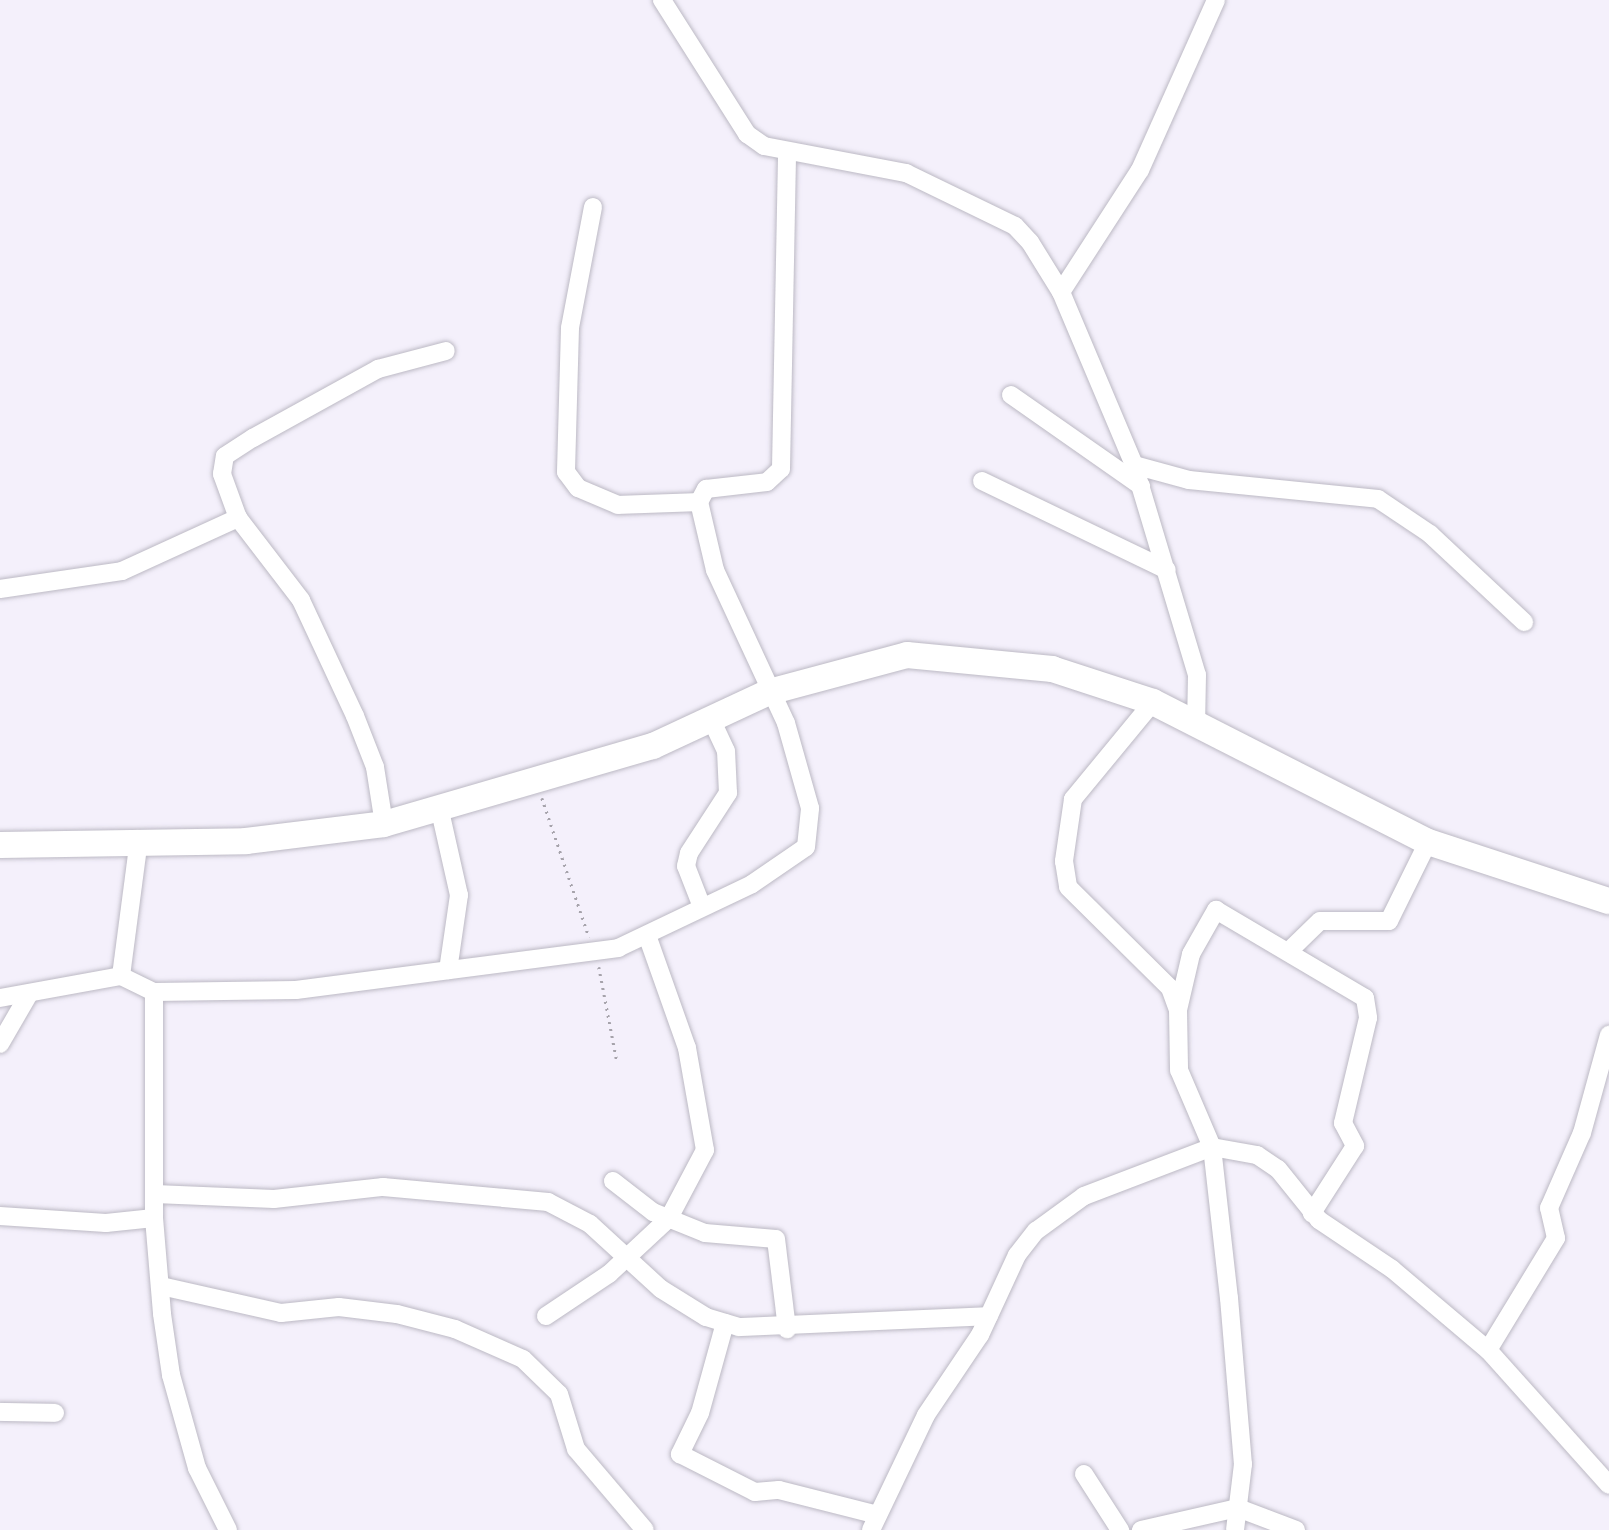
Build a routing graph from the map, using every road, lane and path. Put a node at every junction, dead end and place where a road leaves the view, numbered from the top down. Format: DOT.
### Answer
graph roads {
  1 [pos="662,0"];
  2 [pos="1216,0"];
  3 [pos="787,153"];
  4 [pos="593,207"];
  5 [pos="1061,292"];
  6 [pos="446,351"];
  7 [pos="1011,395"];
  8 [pos="1134,464"];
  9 [pos="982,481"];
  10 [pos="1141,486"];
  11 [pos="699,502"];
  12 [pos="238,518"];
  13 [pos="1167,570"];
  14 [pos="0,589"];
  15 [pos="1524,622"];
  16 [pos="769,692"];
  17 [pos="1153,702"];
  18 [pos="711,719"];
  19 [pos="1196,726"];
  20 [pos="536,782"];
  21 [pos="440,811"];
  22 [pos="384,824"];
  23 [pos="139,839"];
  24 [pos="1428,842"];
  25 [pos="0,845"];
  26 [pos="1609,901"];
  27 [pos="702,907"];
  28 [pos="647,936"];
  29 [pos="1289,951"];
  30 [pos="594,952"];
  31 [pos="448,970"];
  32 [pos="121,976"];
  33 [pos="154,992"];
  34 [pos="29,994"];
  35 [pos="0,998"];
  36 [pos="1178,1010"];
  37 [pos="1609,1035"];
  38 [pos="0,1044"];
  39 [pos="617,1061"];
  40 [pos="1602,1094"];
  41 [pos="1212,1147"];
  42 [pos="613,1181"];
  43 [pos="155,1194"];
  44 [pos="1312,1213"];
  45 [pos="0,1216"];
  46 [pos="155,1218"];
  47 [pos="669,1218"];
  48 [pos="626,1259"];
  49 [pos="161,1286"];
  50 [pos="546,1316"];
  51 [pos="989,1316"];
  52 [pos="725,1323"];
  53 [pos="787,1329"];
  54 [pos="1488,1350"];
  55 [pos="0,1412"];
  56 [pos="55,1413"];
  57 [pos="1084,1474"];
  58 [pos="1609,1485"];
  59 [pos="1238,1508"];
  60 [pos="874,1523"];
  61 [pos="228,1530"];
  62 [pos="645,1530"];
  63 [pos="1120,1530"];
  64 [pos="1142,1530"];
  65 [pos="1235,1530"];
  66 [pos="1296,1530"];
  1 -- 3 [label="street"];
  2 -- 5 [label="street"];
  3 -- 5 [label="street"];
  3 -- 11 [label="street"];
  4 -- 11 [label="street"];
  5 -- 8 [label="street"];
  6 -- 12 [label="street"];
  7 -- 10 [label="street"];
  8 -- 10 [label="street"];
  8 -- 15 [label="street"];
  9 -- 13 [label="street"];
  10 -- 13 [label="street"];
  11 -- 16 [label="street"];
  12 -- 14 [label="street"];
  12 -- 22 [label="street"];
  13 -- 19 [label="street"];
  16 -- 17 [label="main road"];
  16 -- 18 [label="main road"];
  16 -- 27 [label="street"];
  17 -- 19 [label="main road"];
  17 -- 36 [label="street"];
  18 -- 20 [label="main road"];
  18 -- 27 [label="street"];
  19 -- 24 [label="main road"];
  20 -- 21 [label="main road"];
  20 -- 30 [label="path"];
  21 -- 22 [label="main road"];
  21 -- 31 [label="street"];
  22 -- 23 [label="main road"];
  23 -- 25 [label="main road"];
  23 -- 32 [label="street"];
  24 -- 26 [label="main road"];
  24 -- 29 [label="street"];
  27 -- 28 [label="street"];
  28 -- 30 [label="street"];
  28 -- 47 [label="street"];
  29 -- 36 [label="street"];
  29 -- 44 [label="street"];
  30 -- 31 [label="street"];
  30 -- 39 [label="path"];
  31 -- 33 [label="street"];
  32 -- 33 [label="street"];
  32 -- 34 [label="street"];
  33 -- 43 [label="street"];
  34 -- 35 [label="street"];
  34 -- 38 [label="street"];
  36 -- 41 [label="street"];
  37 -- 40 [label="street"];
  40 -- 54 [label="street"];
  41 -- 44 [label="street"];
  41 -- 51 [label="street"];
  41 -- 59 [label="street"];
  42 -- 47 [label="street"];
  43 -- 46 [label="street"];
  43 -- 48 [label="street"];
  44 -- 54 [label="street"];
  45 -- 46 [label="street"];
  46 -- 49 [label="street"];
  47 -- 48 [label="street"];
  47 -- 53 [label="street"];
  48 -- 50 [label="street"];
  48 -- 52 [label="street"];
  49 -- 61 [label="street"];
  49 -- 62 [label="street"];
  51 -- 53 [label="street"];
  51 -- 60 [label="street"];
  52 -- 53 [label="street"];
  52 -- 60 [label="street"];
  54 -- 58 [label="street"];
  55 -- 56 [label="street"];
  57 -- 63 [label="street"];
  59 -- 64 [label="street"];
  59 -- 65 [label="street"];
  59 -- 66 [label="street"];
}
